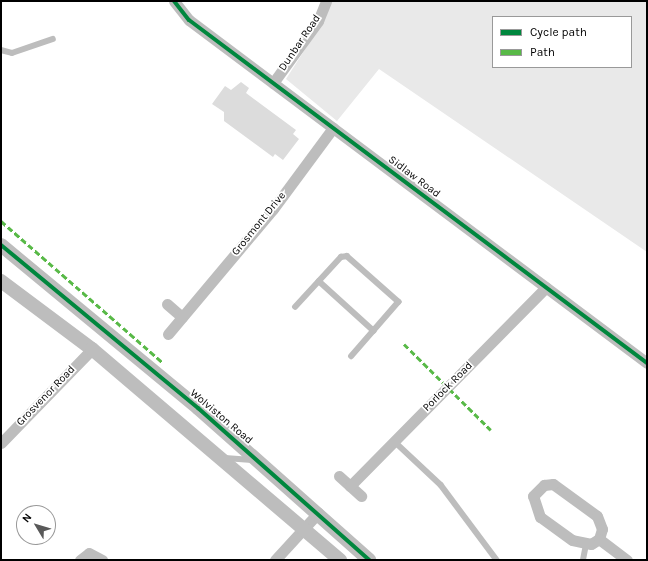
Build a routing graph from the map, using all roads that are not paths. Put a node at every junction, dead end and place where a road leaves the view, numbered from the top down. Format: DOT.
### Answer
graph roads {
  1 [pos="174,1"];
  2 [pos="326,1"];
  3 [pos="53,39"];
  4 [pos="1,50"];
  5 [pos="273,83"];
  6 [pos="333,128"];
  7 [pos="1,245"];
  8 [pos="1,281"];
  9 [pos="319,281"];
  10 [pos="546,287"];
  11 [pos="167,304"];
  12 [pos="295,307"];
  13 [pos="182,318"];
  14 [pos="374,331"];
  15 [pos="106,333"];
  16 [pos="168,334"];
  17 [pos="92,349"];
  18 [pos="352,356"];
  19 [pos="647,363"];
  20 [pos="394,441"];
  21 [pos="1,443"];
  22 [pos="221,458"];
  23 [pos="258,460"];
  24 [pos="339,476"];
  25 [pos="350,486"];
  26 [pos="361,496"];
  27 [pos="318,513"];
  28 [pos="304,529"];
  29 [pos="599,539"];
  30 [pos="586,544"];
  31 [pos="80,560"];
  32 [pos="102,560"];
  33 [pos="275,560"];
  34 [pos="340,560"];
  35 [pos="369,560"];
  36 [pos="497,560"];
  37 [pos="582,560"];
  38 [pos="627,560"];
  1 -- 5 [label="street, Sidlaw Road"];
  2 -- 5 [label="street, Dunbar Road"];
  3 -- 4 [label="lane"];
  5 -- 6 [label="street, Sidlaw Road"];
  6 -- 10 [label="street, Sidlaw Road"];
  6 -- 13 [label="street, Grosmont Drive"];
  7 -- 15 [label="street, Wolviston Road"];
  8 -- 17 [label="street"];
  9 -- 12 [label="lane"];
  9 -- 14 [label="lane"];
  9 -- 14 [label="lane"];
  10 -- 19 [label="street, Sidlaw Road"];
  10 -- 20 [label="street, Porlock Road"];
  11 -- 13 [label="street"];
  13 -- 16 [label="street, Grosmont Drive"];
  14 -- 18 [label="lane"];
  15 -- 17 [label="street"];
  15 -- 23 [label="street, Wolviston Road"];
  17 -- 21 [label="street, Grosvenor Road"];
  17 -- 22 [label="street"];
  20 -- 25 [label="street, Porlock Road"];
  20 -- 36 [label="lane"];
  22 -- 23 [label="lane"];
  22 -- 28 [label="street"];
  23 -- 27 [label="street, Wolviston Road"];
  24 -- 25 [label="street"];
  25 -- 26 [label="street"];
  27 -- 28 [label="street"];
  27 -- 35 [label="street, Wolviston Road"];
  28 -- 33 [label="street"];
  28 -- 34 [label="street"];
  29 -- 30 [label="street"];
  29 -- 30 [label="street"];
  29 -- 38 [label="street"];
  30 -- 37 [label="lane"];
  31 -- 32 [label="street"];
}
